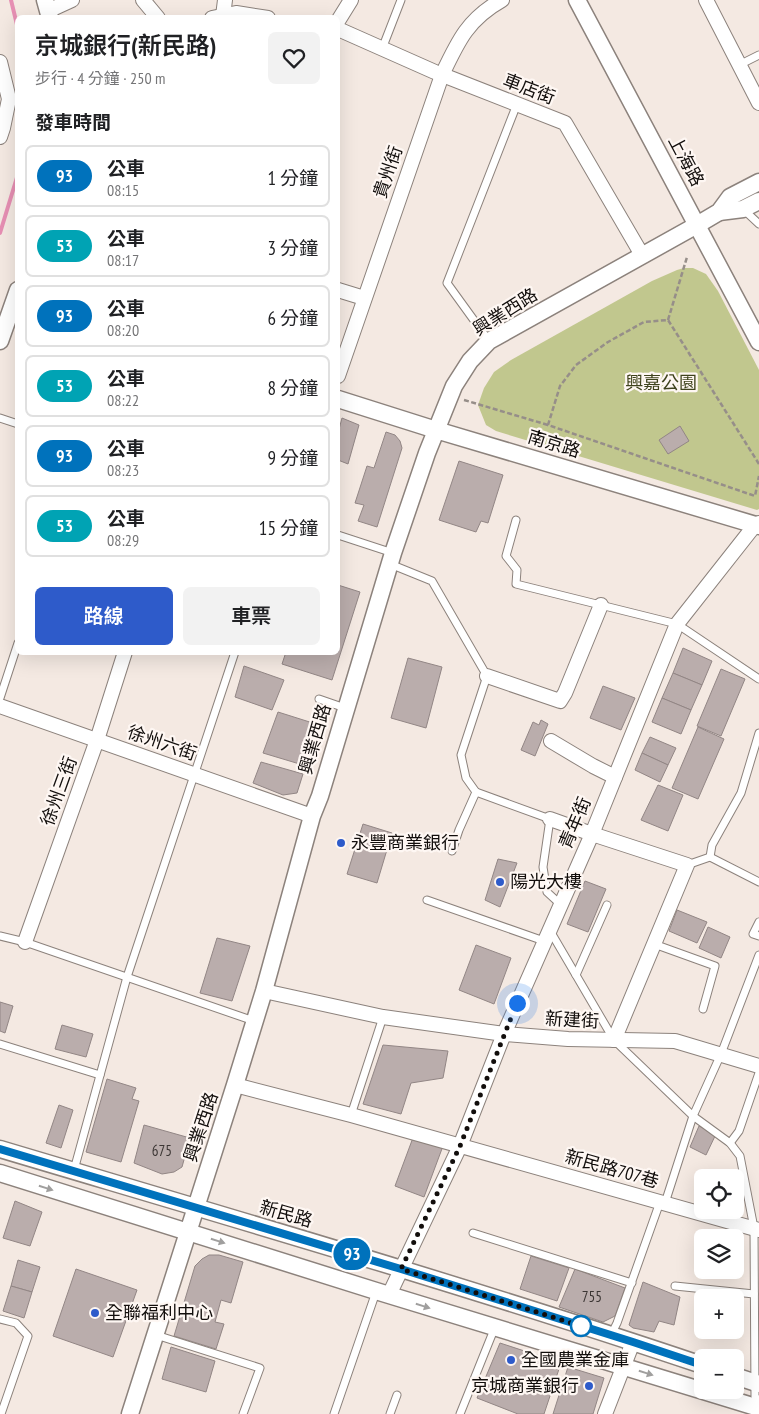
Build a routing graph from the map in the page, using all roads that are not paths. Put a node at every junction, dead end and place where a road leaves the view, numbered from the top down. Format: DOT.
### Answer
graph roads {
  1 [pos="72,0"];
  2 [pos="143,0"];
  3 [pos="225,0"];
  4 [pos="351,0"];
  5 [pos="401,0"];
  6 [pos="502,0"];
  7 [pos="577,0"];
  8 [pos="706,0"];
  9 [pos="48,10"];
  10 [pos="156,15"];
  11 [pos="218,15"];
  12 [pos="226,15"];
  13 [pos="249,15"];
  14 [pos="340,18"];
  15 [pos="340,30"];
  16 [pos="382,49"];
  17 [pos="759,54"];
  18 [pos="0,62"];
  19 [pos="739,65"];
  20 [pos="442,75"];
  21 [pos="9,100"];
  22 [pos="518,104"];
  23 [pos="759,104"];
  24 [pos="0,137"];
  25 [pos="759,182"];
  26 [pos="759,200"];
  27 [pos="743,210"];
  28 [pos="719,212"];
  29 [pos="759,224"];
  30 [pos="697,225"];
  31 [pos="642,256"];
  32 [pos="340,291"];
  33 [pos="13,294"];
  34 [pos="364,298"];
  35 [pos="0,341"];
  36 [pos="489,341"];
  37 [pos="759,342"];
  38 [pos="340,370"];
  39 [pos="340,399"];
  40 [pos="0,418"];
  41 [pos="15,423"];
  42 [pos="436,430"];
  43 [pos="516,520"];
  44 [pos="758,525"];
  45 [pos="340,536"];
  46 [pos="391,558"];
  47 [pos="601,605"];
  48 [pos="677,624"];
  49 [pos="15,652"];
  50 [pos="124,655"];
  51 [pos="234,655"];
  52 [pos="487,676"];
  53 [pos="759,679"];
  54 [pos="0,698"];
  55 [pos="319,699"];
  56 [pos="0,706"];
  57 [pos="345,708"];
  58 [pos="759,733"];
  59 [pos="97,740"];
  60 [pos="551,741"];
  61 [pos="195,774"];
  62 [pos="615,777"];
  63 [pos="476,792"];
  64 [pos="312,816"];
  65 [pos="550,819"];
  66 [pos="592,834"];
  67 [pos="452,851"];
  68 [pos="710,857"];
  69 [pos="687,865"];
  70 [pos="759,882"];
  71 [pos="427,900"];
  72 [pos="560,904"];
  73 [pos="608,905"];
  74 [pos="759,922"];
  75 [pos="546,935"];
  76 [pos="756,935"];
  77 [pos="0,936"];
  78 [pos="25,942"];
  79 [pos="654,944"];
  80 [pos="759,955"];
  81 [pos="576,975"];
  82 [pos="128,977"];
  83 [pos="264,991"];
  84 [pos="703,1009"];
  85 [pos="383,1017"];
  86 [pos="254,1021"];
  87 [pos="504,1034"];
  88 [pos="614,1040"];
  89 [pos="0,1044"];
  90 [pos="721,1054"];
  91 [pos="759,1066"];
  92 [pos="759,1074"];
  93 [pos="100,1076"];
  94 [pos="235,1085"];
  95 [pos="351,1116"];
  96 [pos="693,1116"];
  97 [pos="730,1143"];
  98 [pos="460,1146"];
  99 [pos="0,1149"];
  100 [pos="74,1171"];
  101 [pos="0,1173"];
  102 [pos="663,1203"];
  103 [pos="196,1208"];
  104 [pos="756,1229"];
  105 [pos="189,1231"];
  106 [pos="473,1232"];
  107 [pos="401,1269"];
  108 [pos="632,1283"];
  109 [pos="675,1286"];
  110 [pos="383,1293"];
  111 [pos="754,1294"];
  112 [pos="0,1319"];
  113 [pos="495,1327"];
  114 [pos="155,1335"];
  115 [pos="611,1336"];
  116 [pos="633,1342"];
  117 [pos="694,1362"];
  118 [pos="624,1366"];
  119 [pos="744,1379"];
  120 [pos="757,1384"];
  121 [pos="397,1395"];
  122 [pos="759,1400"];
  123 [pos="759,1408"];
  124 [pos="1,1414"];
  125 [pos="130,1414"];
  126 [pos="243,1414"];
  127 [pos="334,1414"];
  128 [pos="390,1414"];
  129 [pos="460,1414"];
  130 [pos="605,1414"];
  1 -- 9 [label="street"];
  2 -- 10 [label="street"];
  3 -- 11 [label="street"];
  4 -- 14 [label="street"];
  5 -- 16 [label="lane"];
  6 -- 20 [label="street, 貴州街"];
  7 -- 30 [label="street, 上海路"];
  8 -- 19 [label="street"];
  12 -- 13 [label="street"];
  15 -- 16 [label="street, 車店街"];
  16 -- 20 [label="street, 車店街"];
  17 -- 19 [label="lane"];
  18 -- 21 [label="street"];
  19 -- 23 [label="street"];
  20 -- 22 [label="street, 車店街"];
  20 -- 34 [label="street, 貴州街"];
  21 -- 24 [label="street"];
  22 -- 31 [label="street, 車店街"];
  22 -- 36 [label="lane"];
  25 -- 28 [label="street, 興業西路"];
  26 -- 27 [label="street, 興業西路"];
  27 -- 28 [label="street, 興業西路"];
  27 -- 29 [label="lane"];
  28 -- 30 [label="street, 興業西路"];
  30 -- 31 [label="street, 興業西路"];
  30 -- 37 [label="street, 上海路"];
  31 -- 36 [label="street, 興業西路"];
  32 -- 34 [label="street"];
  33 -- 35 [label="street"];
  34 -- 38 [label="street, 貴州街"];
  36 -- 42 [label="street, 興業西路"];
  39 -- 42 [label="street, 南京路"];
  40 -- 41 [label="lane"];
  42 -- 44 [label="street, 南京路"];
  42 -- 46 [label="street, 興業西路"];
  43 -- 47 [label="lane"];
  44 -- 48 [label="street, 青年街"];
  45 -- 46 [label="lane"];
  46 -- 52 [label="lane"];
  46 -- 57 [label="street, 興業西路"];
  47 -- 48 [label="lane"];
  47 -- 52 [label="street"];
  48 -- 53 [label="lane"];
  48 -- 62 [label="street, 青年街"];
  49 -- 54 [label="lane"];
  50 -- 59 [label="street, 徐州三街"];
  51 -- 61 [label="lane"];
  52 -- 63 [label="lane"];
  55 -- 57 [label="lane"];
  56 -- 59 [label="street, 徐州六街"];
  57 -- 64 [label="street, 興業西路"];
  58 -- 68 [label="lane"];
  59 -- 61 [label="street, 徐州六街"];
  59 -- 78 [label="street, 徐州三街"];
  60 -- 62 [label="street"];
  61 -- 64 [label="street, 徐州六街"];
  61 -- 82 [label="lane"];
  62 -- 66 [label="street, 青年街"];
  63 -- 65 [label="lane"];
  63 -- 67 [label="lane"];
  64 -- 83 [label="street, 興業西路"];
  65 -- 66 [label="street"];
  65 -- 72 [label="lane"];
  66 -- 69 [label="street"];
  66 -- 72 [label="street, 青年街"];
  68 -- 69 [label="lane"];
  68 -- 70 [label="lane"];
  69 -- 79 [label="street"];
  71 -- 75 [label="lane"];
  72 -- 75 [label="street, 青年街"];
  73 -- 81 [label="lane"];
  74 -- 76 [label="lane"];
  75 -- 81 [label="lane"];
  75 -- 87 [label="street, 青年街"];
  77 -- 78 [label="lane"];
  78 -- 82 [label="lane"];
  79 -- 84 [label="lane"];
  79 -- 88 [label="street"];
  80 -- 90 [label="lane"];
  81 -- 88 [label="lane"];
  82 -- 86 [label="lane"];
  82 -- 93 [label="lane"];
  83 -- 85 [label="street, 新建街"];
  83 -- 86 [label="street, 興業西路"];
  85 -- 87 [label="street, 新建街"];
  85 -- 95 [label="lane"];
  86 -- 94 [label="street, 興業西路"];
  87 -- 88 [label="street, 新建街"];
  87 -- 98 [label="street"];
  88 -- 90 [label="street, 新建街"];
  88 -- 96 [label="lane"];
  89 -- 93 [label="lane"];
  90 -- 91 [label="street, 新建街"];
  90 -- 96 [label="lane"];
  92 -- 97 [label="lane"];
  93 -- 100 [label="lane"];
  94 -- 95 [label="street, 新民路707巷"];
  94 -- 103 [label="street, 興業西路"];
  95 -- 98 [label="street, 新民路707巷"];
  96 -- 97 [label="lane"];
  96 -- 102 [label="lane"];
  97 -- 104 [label="lane"];
  98 -- 102 [label="street, 新民路707巷"];
  98 -- 107 [label="street"];
  99 -- 100 [label="street, 新民路"];
  100 -- 103 [label="street, 新民路"];
  101 -- 105 [label="street, one-way"];
  102 -- 104 [label="street, 新民路707巷"];
  102 -- 108 [label="lane"];
  103 -- 105 [label="street, 興業西路"];
  103 -- 107 [label="street, 新民路"];
  104 -- 111 [label="lane"];
  105 -- 110 [label="street, one-way"];
  105 -- 114 [label="street, 興業西路"];
  106 -- 108 [label="lane"];
  107 -- 110 [label="street"];
  107 -- 115 [label="street, 新民路"];
  108 -- 115 [label="lane"];
  109 -- 111 [label="lane"];
  110 -- 113 [label="street, one-way"];
  110 -- 127 [label="lane"];
  111 -- 120 [label="lane"];
  112 -- 124 [label="lane"];
  113 -- 118 [label="street"];
  113 -- 129 [label="lane"];
  114 -- 125 [label="street, 興業西路"];
  114 -- 126 [label="lane"];
  115 -- 116 [label="street, 新民路"];
  116 -- 117 [label="street, 新民路"];
  116 -- 118 [label="street"];
  118 -- 123 [label="street, one-way"];
  118 -- 130 [label="street"];
  119 -- 120 [label="street"];
  120 -- 122 [label="lane"];
  121 -- 128 [label="lane"];
}
